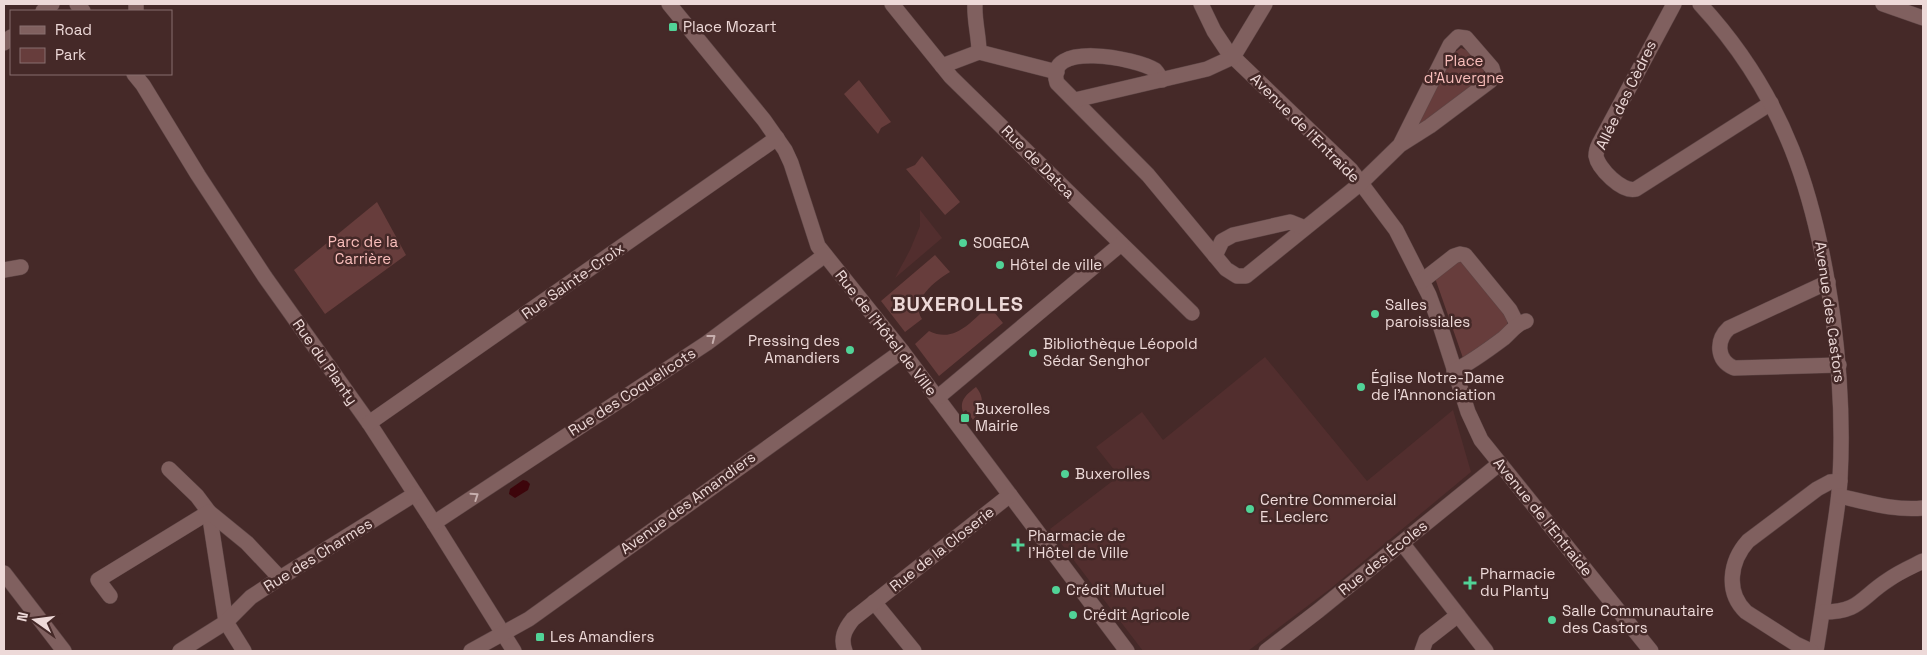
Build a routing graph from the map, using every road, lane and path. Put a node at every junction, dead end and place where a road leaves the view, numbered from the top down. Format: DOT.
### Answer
graph roads {
  1 [pos="668,4"];
  2 [pos="892,4"];
  3 [pos="975,4"];
  4 [pos="1201,4"];
  5 [pos="1265,4"];
  6 [pos="1674,4"];
  7 [pos="1700,4"];
  8 [pos="1883,4"];
  9 [pos="1901,7"];
  10 [pos="1923,18"];
  11 [pos="979,52"];
  12 [pos="1233,57"];
  13 [pos="942,66"];
  14 [pos="1056,72"];
  15 [pos="135,75"];
  16 [pos="1162,80"];
  17 [pos="1075,100"];
  18 [pos="1770,103"];
  19 [pos="777,138"];
  20 [pos="1400,145"];
  21 [pos="1361,183"];
  22 [pos="1305,228"];
  23 [pos="1121,244"];
  24 [pos="825,256"];
  25 [pos="1215,256"];
  26 [pos="21,267"];
  27 [pos="4,270"];
  28 [pos="1422,281"];
  29 [pos="1828,282"];
  30 [pos="1192,312"];
  31 [pos="902,351"];
  32 [pos="1839,365"];
  33 [pos="1454,371"];
  34 [pos="937,398"];
  35 [pos="369,423"];
  36 [pos="1499,464"];
  37 [pos="169,469"];
  38 [pos="1840,481"];
  39 [pos="415,494"];
  40 [pos="1010,495"];
  41 [pos="1839,496"];
  42 [pos="1923,508"];
  43 [pos="209,512"];
  44 [pos="434,523"];
  45 [pos="1402,543"];
  46 [pos="1923,561"];
  47 [pos="4,573"];
  48 [pos="280,578"];
  49 [pos="110,596"];
  50 [pos="874,602"];
  51 [pos="1823,612"];
  52 [pos="1458,614"];
  53 [pos="226,622"];
  54 [pos="504,633"];
  55 [pos="64,651"];
  56 [pos="180,651"];
  57 [pos="244,651"];
  58 [pos="471,651"];
  59 [pos="514,651"];
  60 [pos="845,651"];
  61 [pos="914,651"];
  62 [pos="1128,651"];
  63 [pos="1266,651"];
  64 [pos="1422,651"];
  65 [pos="1486,651"];
  66 [pos="1651,651"];
  67 [pos="1811,651"];
  68 [pos="1816,651"];
  1 -- 19 [label="street, Rue de l'Hôtel de Ville"];
  2 -- 13 [label="street, Rue de Datca"];
  3 -- 11 [label="street"];
  4 -- 12 [label="street, Avenue de l'Entraide"];
  5 -- 12 [label="street"];
  6 -- 18 [label="street, Allée des Cèdres"];
  7 -- 18 [label="street, Avenue des Castors"];
  8 -- 9 [label="street"];
  9 -- 10 [label="street"];
  11 -- 13 [label="street"];
  11 -- 14 [label="street"];
  12 -- 16 [label="street"];
  12 -- 21 [label="street, Avenue de l'Entraide"];
  13 -- 23 [label="street, Rue de Datca"];
  14 -- 16 [label="street"];
  14 -- 17 [label="street"];
  15 -- 35 [label="street, Rue du Planty"];
  16 -- 17 [label="street"];
  17 -- 25 [label="street"];
  18 -- 29 [label="street, Avenue des Castors"];
  19 -- 24 [label="street, Rue de l'Hôtel de Ville"];
  19 -- 35 [label="street, Rue Sainte-Croix"];
  20 -- 20 [label="street"];
  20 -- 21 [label="street"];
  21 -- 22 [label="street"];
  21 -- 28 [label="street, Avenue de l'Entraide"];
  22 -- 25 [label="street"];
  22 -- 25 [label="street"];
  23 -- 30 [label="street, Rue de Datca"];
  23 -- 34 [label="street"];
  24 -- 31 [label="street, Rue de l'Hôtel de Ville"];
  44 -- 24 [label="street, Rue des Coquelicots, one-way"];
  26 -- 27 [label="street"];
  28 -- 33 [label="street, Avenue de l'Entraide"];
  28 -- 33 [label="street"];
  29 -- 32 [label="street, Avenue des Castors"];
  29 -- 32 [label="street"];
  31 -- 34 [label="street, Rue de l'Hôtel de Ville"];
  31 -- 54 [label="street, Avenue des Amandiers"];
  32 -- 38 [label="street, Avenue des Castors"];
  33 -- 36 [label="street, Avenue de l'Entraide"];
  34 -- 40 [label="street, Rue de l'Hôtel de Ville"];
  35 -- 39 [label="street, Rue du Planty"];
  36 -- 45 [label="street, Rue des Écoles"];
  36 -- 66 [label="street, Avenue de l'Entraide"];
  37 -- 43 [label="street"];
  38 -- 41 [label="street, Avenue des Castors"];
  38 -- 67 [label="street"];
  39 -- 44 [label="street, Rue du Planty"];
  39 -- 48 [label="street, Rue des Charmes"];
  40 -- 50 [label="street, Rue de la Closerie"];
  40 -- 62 [label="street, Rue de l'Hôtel de Ville"];
  41 -- 42 [label="street"];
  41 -- 51 [label="street, Avenue des Castors"];
  43 -- 48 [label="street"];
  43 -- 49 [label="street"];
  43 -- 53 [label="street"];
  44 -- 54 [label="street, Rue du Planty"];
  45 -- 52 [label="street"];
  45 -- 63 [label="street, Rue des Écoles"];
  46 -- 51 [label="street"];
  47 -- 55 [label="street"];
  48 -- 53 [label="street, Rue des Charmes"];
  50 -- 60 [label="street, Rue de la Closerie"];
  50 -- 61 [label="street, Rue de la Closerie"];
  51 -- 68 [label="street, Avenue des Castors"];
  52 -- 64 [label="street"];
  52 -- 65 [label="street"];
  53 -- 56 [label="street, Rue des Charmes"];
  53 -- 57 [label="street"];
  54 -- 58 [label="street, Avenue des Amandiers"];
  54 -- 59 [label="street, Rue du Planty"];
}
